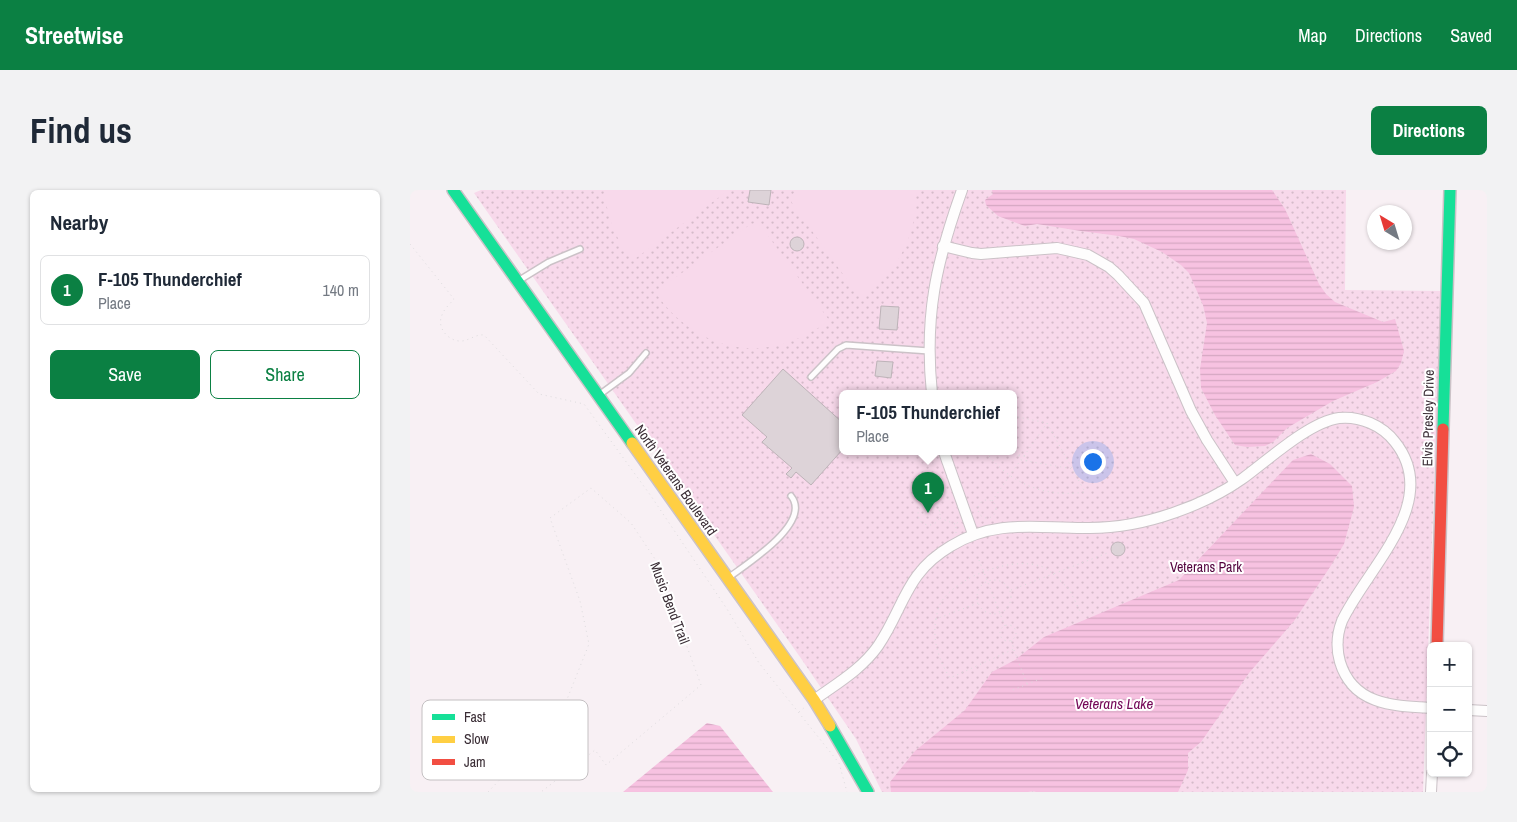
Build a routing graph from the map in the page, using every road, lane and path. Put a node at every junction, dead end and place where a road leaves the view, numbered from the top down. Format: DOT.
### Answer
graph roads {
  1 [pos="453,190"];
  2 [pos="962,190"];
  3 [pos="1450,190"];
  4 [pos="410,244"];
  5 [pos="943,246"];
  6 [pos="580,249"];
  7 [pos="518,281"];
  8 [pos="929,351"];
  9 [pos="646,353"];
  10 [pos="811,377"];
  11 [pos="932,390"];
  12 [pos="598,395"];
  13 [pos="1017,417"];
  14 [pos="1047,423"];
  15 [pos="945,455"];
  16 [pos="988,455"];
  17 [pos="1017,455"];
  18 [pos="1024,456"];
  19 [pos="1021,460"];
  20 [pos="1027,462"];
  21 [pos="1073,469"];
  22 [pos="1010,476"];
  23 [pos="1235,483"];
  24 [pos="791,496"];
  25 [pos="992,501"];
  26 [pos="940,518"];
  27 [pos="960,518"];
  28 [pos="956,525"];
  29 [pos="973,534"];
  30 [pos="957,536"];
  31 [pos="1110,552"];
  32 [pos="979,560"];
  33 [pos="984,572"];
  34 [pos="1053,574"];
  35 [pos="727,578"];
  36 [pos="988,581"];
  37 [pos="1010,590"];
  38 [pos="978,603"];
  39 [pos="1000,613"];
  40 [pos="1081,613"];
  41 [pos="936,620"];
  42 [pos="1005,626"];
  43 [pos="1010,640"];
  44 [pos="1437,642"];
  45 [pos="1014,649"];
  46 [pos="1042,678"];
  47 [pos="1027,684"];
  48 [pos="1013,690"];
  49 [pos="566,700"];
  50 [pos="814,700"];
  51 [pos="1427,708"];
  52 [pos="1472,710"];
  53 [pos="1487,712"];
  54 [pos="588,755"];
  55 [pos="1432,777"];
  56 [pos="499,780"];
  57 [pos="556,780"];
  58 [pos="488,792"];
  59 [pos="541,792"];
  60 [pos="847,792"];
  61 [pos="868,792"];
  62 [pos="1431,792"];
  1 -- 7 [label="street, North Veterans Boulevard"];
  2 -- 5 [label="street"];
  3 -- 44 [label="street, Elvis Presley Drive"];
  4 -- 60 [label="path"];
  5 -- 8 [label="street"];
  5 -- 23 [label="street"];
  6 -- 7 [label="lane"];
  7 -- 12 [label="street, North Veterans Boulevard"];
  8 -- 10 [label="lane"];
  8 -- 11 [label="street"];
  9 -- 12 [label="lane"];
  12 -- 35 [label="street, North Veterans Boulevard"];
  13 -- 14 [label="path"];
  14 -- 18 [label="path"];
  14 -- 21 [label="path"];
  15 -- 29 [label="street"];
  16 -- 22 [label="path"];
  17 -- 18 [label="path"];
  17 -- 19 [label="path"];
  18 -- 20 [label="path"];
  19 -- 20 [label="path"];
  19 -- 22 [label="path"];
  20 -- 21 [label="path"];
  21 -- 22 [label="path"];
  22 -- 25 [label="path"];
  23 -- 29 [label="street"];
  23 -- 51 [label="street"];
  24 -- 35 [label="lane"];
  25 -- 25 [label="path"];
  26 -- 26 [label="path"];
  26 -- 28 [label="path"];
  27 -- 28 [label="path"];
  28 -- 30 [label="path"];
  29 -- 50 [label="street"];
  31 -- 34 [label="path"];
  32 -- 33 [label="path"];
  33 -- 34 [label="path"];
  33 -- 36 [label="path"];
  33 -- 41 [label="path"];
  34 -- 37 [label="path"];
  34 -- 40 [label="path"];
  35 -- 50 [label="street, North Veterans Boulevard"];
  36 -- 37 [label="path"];
  36 -- 38 [label="path"];
  36 -- 39 [label="path"];
  37 -- 39 [label="path"];
  38 -- 39 [label="path"];
  38 -- 41 [label="path"];
  39 -- 42 [label="path"];
  41 -- 45 [label="path"];
  42 -- 43 [label="path"];
  42 -- 43 [label="path"];
  43 -- 45 [label="path"];
  45 -- 47 [label="path"];
  46 -- 47 [label="path"];
  47 -- 48 [label="path"];
  49 -- 54 [label="path, Music Bend Trail"];
  50 -- 61 [label="street, North Veterans Boulevard"];
  52 -- 53 [label="street"];
  55 -- 62 [label="street"];
  56 -- 58 [label="path, Music Bend Trail"];
  57 -- 59 [label="path, Music Bend Trail"];
}
